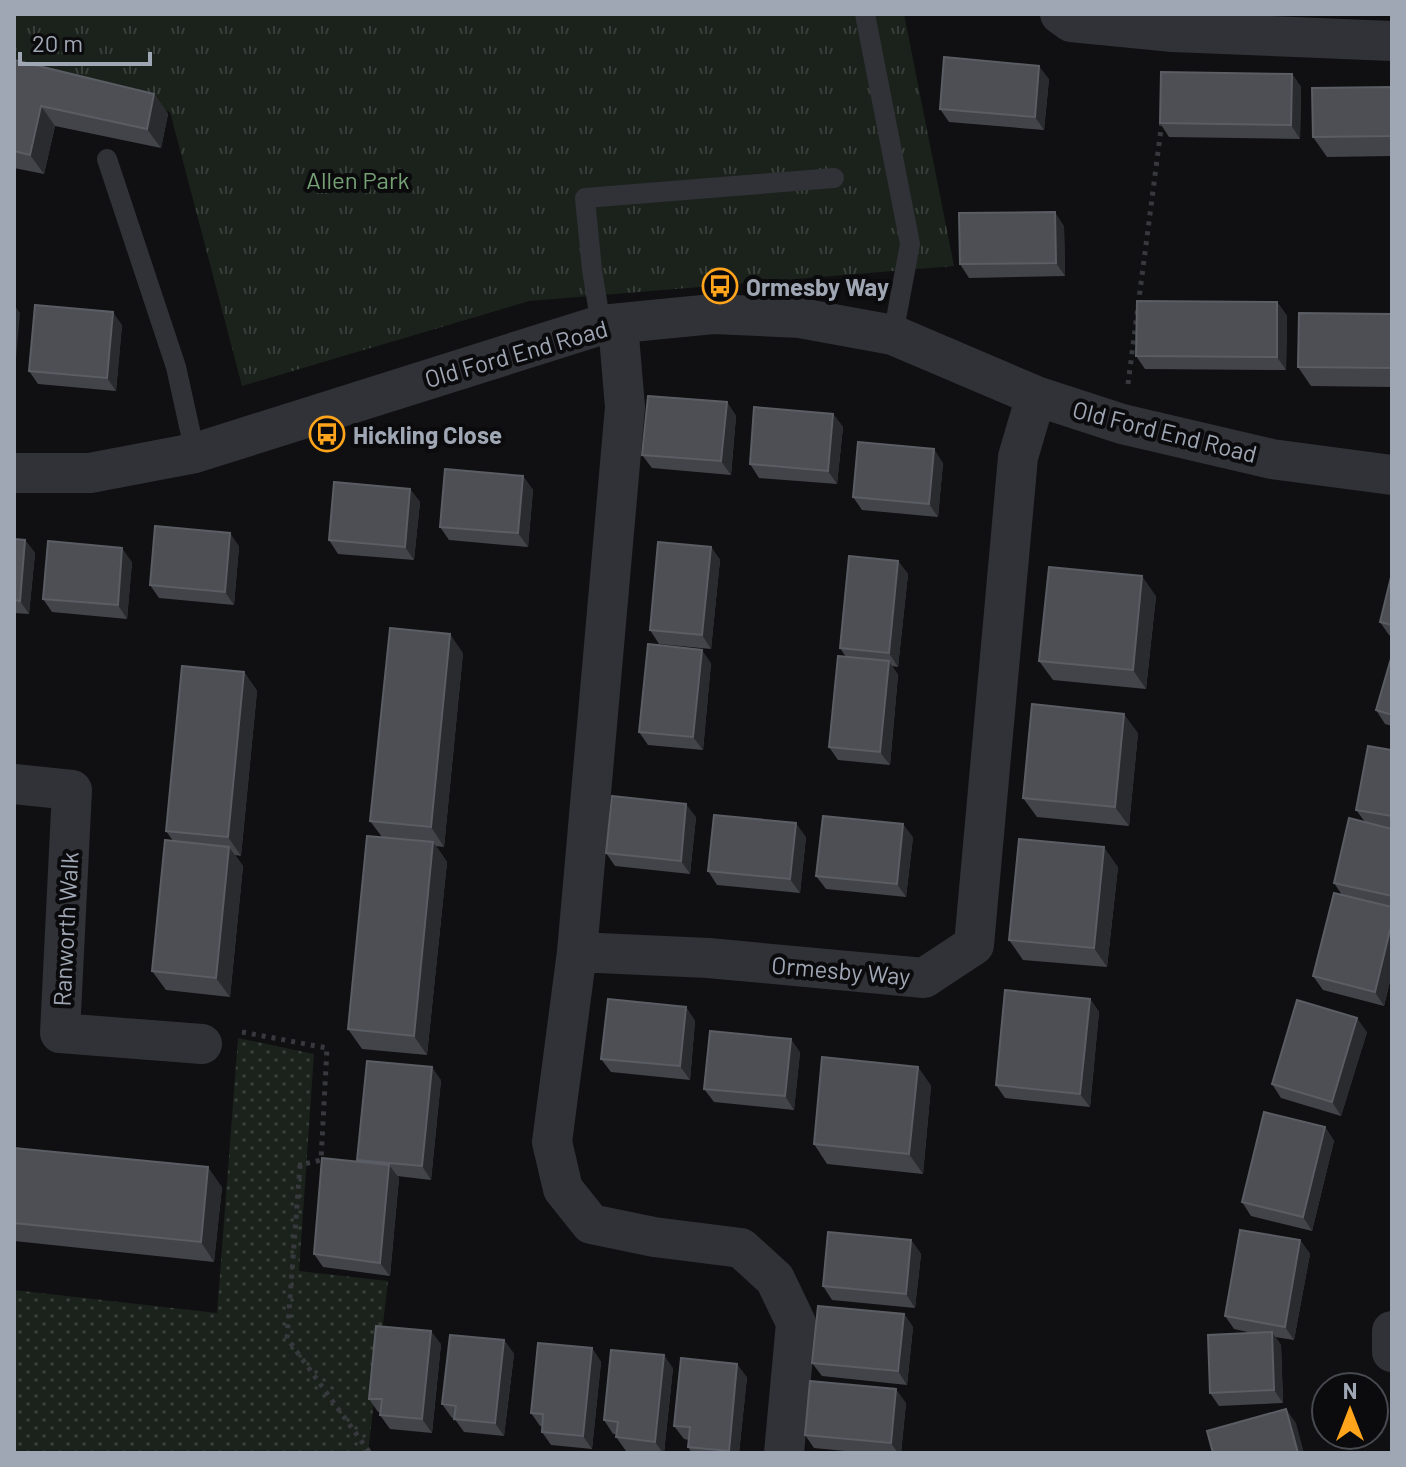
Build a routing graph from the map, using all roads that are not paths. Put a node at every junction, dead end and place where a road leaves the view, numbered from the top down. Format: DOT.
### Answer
graph roads {
  1 [pos="865,14"];
  2 [pos="1060,14"];
  3 [pos="1392,41"];
  4 [pos="107,159"];
  5 [pos="834,178"];
  6 [pos="610,325"];
  7 [pos="893,335"];
  8 [pos="1036,396"];
  9 [pos="195,453"];
  10 [pos="14,473"];
  11 [pos="1392,475"];
  12 [pos="14,784"];
  13 [pos="577,952"];
  14 [pos="202,1044"];
  15 [pos="1392,1331"];
  16 [pos="1392,1352"];
  17 [pos="784,1453"];
  1 -- 7 [label="lane"];
  2 -- 3 [label="street"];
  4 -- 9 [label="lane"];
  5 -- 6 [label="lane"];
  6 -- 7 [label="street, Old Ford End Road"];
  6 -- 9 [label="street, Old Ford End Road"];
  6 -- 13 [label="street"];
  7 -- 8 [label="street, Old Ford End Road"];
  8 -- 11 [label="street, Old Ford End Road"];
  8 -- 13 [label="street, Ormesby Way"];
  9 -- 10 [label="street, Old Ford End Road"];
  12 -- 14 [label="street, Ranworth Walk"];
  13 -- 17 [label="street"];
  15 -- 16 [label="street"];
}
